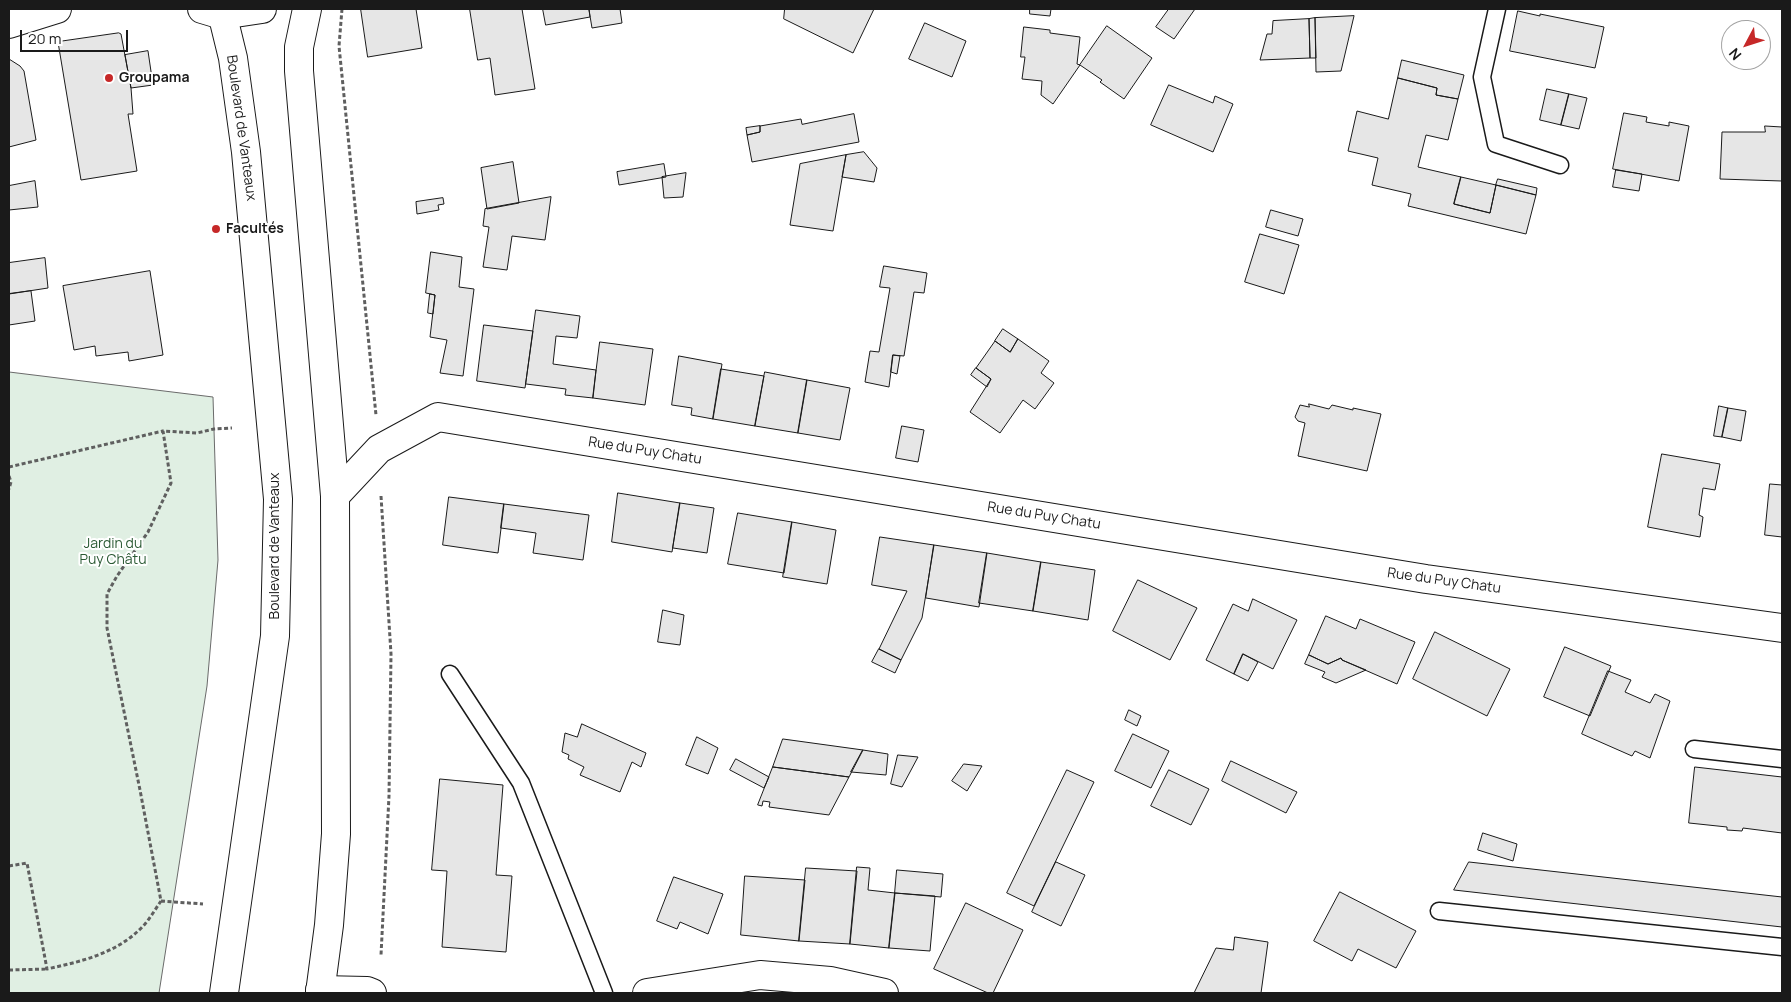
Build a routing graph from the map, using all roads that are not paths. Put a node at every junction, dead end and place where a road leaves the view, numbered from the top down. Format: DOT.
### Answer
graph roads {
  1 [pos="57,9"];
  2 [pos="262,9"];
  3 [pos="307,9"];
  4 [pos="1497,9"];
  5 [pos="215,11"];
  6 [pos="9,24"];
  7 [pos="1560,165"];
  8 [pos="336,496"];
  9 [pos="1782,628"];
  10 [pos="450,674"];
  11 [pos="1694,749"];
  12 [pos="1782,759"];
  13 [pos="1439,911"];
  14 [pos="1782,947"];
  15 [pos="315,992"];
  16 [pos="224,993"];
  17 [pos="372,993"];
  18 [pos="604,993"];
  19 [pos="647,993"];
  20 [pos="884,993"];
  1 -- 6 [label="main road"];
  2 -- 5 [label="main road"];
  3 -- 8 [label="main road"];
  4 -- 7 [label="lane"];
  5 -- 16 [label="main road, Boulevard de Vanteaux"];
  8 -- 9 [label="main road, Rue du Puy Chatu"];
  8 -- 15 [label="main road"];
  10 -- 18 [label="lane"];
  11 -- 12 [label="lane"];
  13 -- 14 [label="lane"];
  15 -- 17 [label="main road"];
  19 -- 20 [label="main road"];
}
